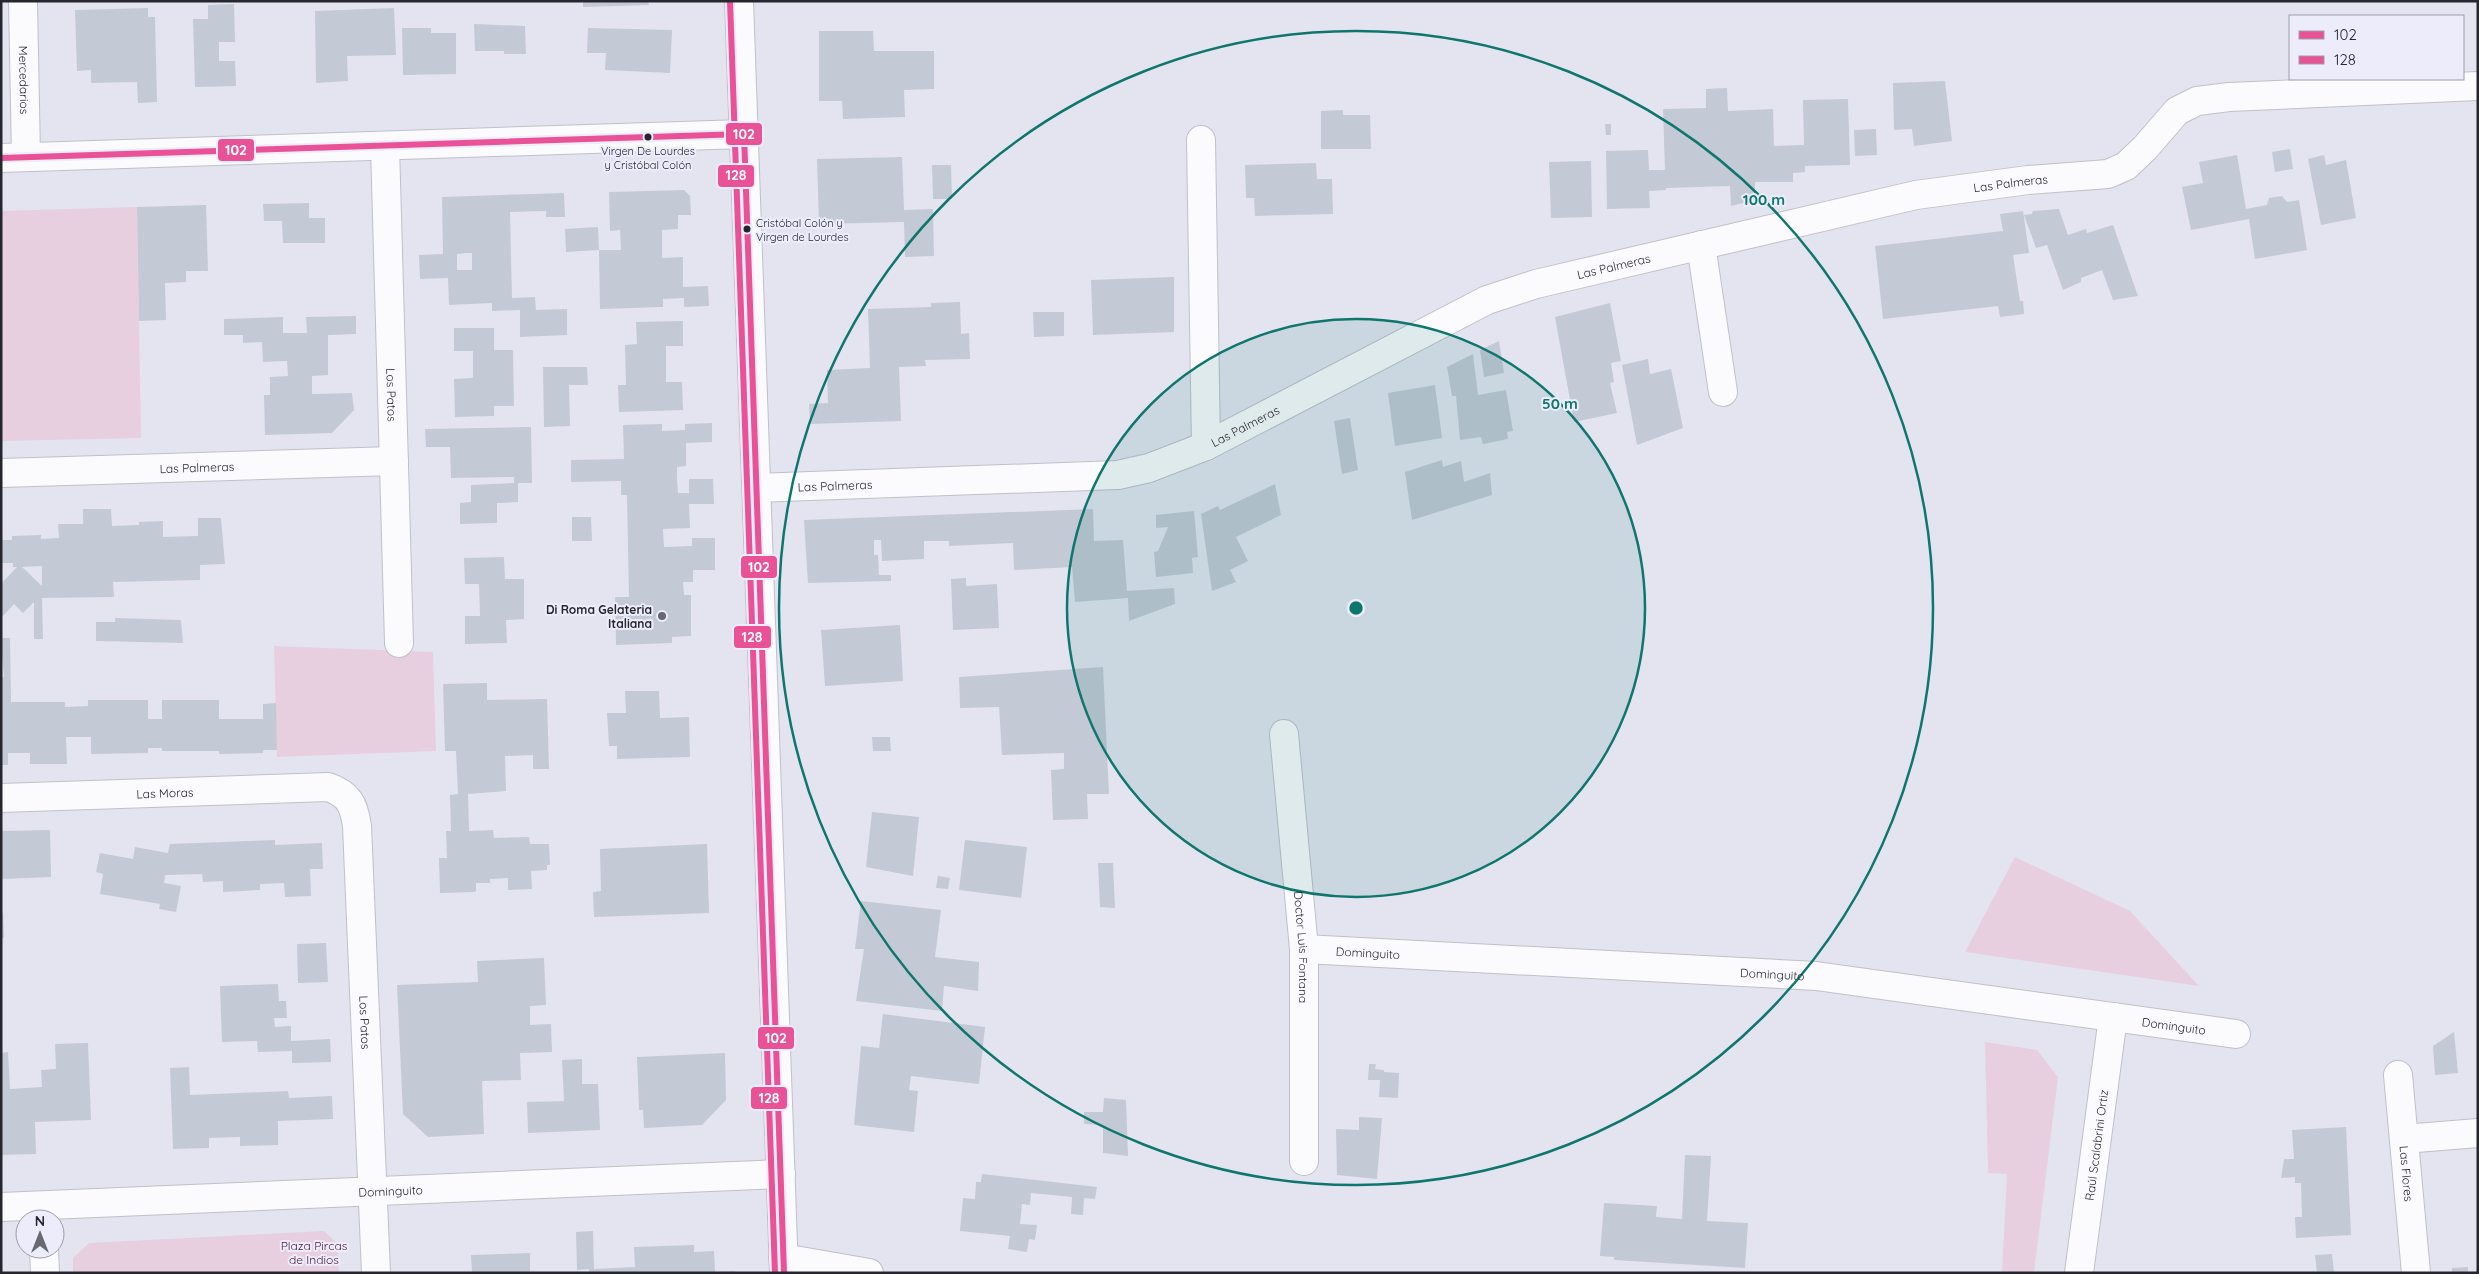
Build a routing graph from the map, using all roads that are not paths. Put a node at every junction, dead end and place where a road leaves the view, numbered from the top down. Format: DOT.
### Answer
graph roads {
  1 [pos="23,1"];
  2 [pos="739,1"];
  3 [pos="2478,86"];
  4 [pos="744,134"];
  5 [pos="1201,140"];
  6 [pos="385,146"];
  7 [pos="14,158"];
  8 [pos="1701,244"];
  9 [pos="1723,392"];
  10 [pos="1206,446"];
  11 [pos="394,462"];
  12 [pos="1,473"];
  13 [pos="757,488"];
  14 [pos="399,643"];
  15 [pos="1284,734"];
  16 [pos="328,787"];
  17 [pos="1,798"];
  18 [pos="1304,948"];
  19 [pos="2113,1017"];
  20 [pos="2236,1034"];
  21 [pos="2398,1075"];
  22 [pos="2478,1133"];
  23 [pos="2404,1139"];
  24 [pos="1304,1161"];
  25 [pos="781,1174"];
  26 [pos="373,1192"];
  27 [pos="1,1207"];
  28 [pos="17,1209"];
  29 [pos="65,1211"];
  30 [pos="44,1259"];
  31 [pos="784,1266"];
  32 [pos="45,1273"];
  33 [pos="376,1273"];
  34 [pos="869,1273"];
  35 [pos="2079,1273"];
  36 [pos="2416,1273"];
  1 -- 7 [label="street, Mercedarios"];
  2 -- 4 [label="street"];
  3 -- 8 [label="street, Las Palmeras"];
  4 -- 6 [label="street"];
  4 -- 13 [label="street"];
  5 -- 10 [label="street"];
  6 -- 7 [label="street"];
  6 -- 11 [label="street, Los Patos"];
  8 -- 9 [label="street"];
  8 -- 10 [label="street, Las Palmeras"];
  10 -- 13 [label="street, Las Palmeras"];
  11 -- 12 [label="street, Las Palmeras"];
  11 -- 14 [label="street, Los Patos"];
  13 -- 25 [label="street"];
  15 -- 18 [label="street, Doctor Luis Fontana"];
  16 -- 17 [label="street, Las Moras"];
  16 -- 26 [label="street, Los Patos"];
  18 -- 19 [label="street, Dominguito"];
  18 -- 24 [label="street, Doctor Luis Fontana"];
  19 -- 20 [label="street, Dominguito"];
  19 -- 35 [label="street, Raúl Scalabrini Ortiz"];
  21 -- 23 [label="street, Las Flores"];
  22 -- 23 [label="street"];
  23 -- 36 [label="street, Las Flores"];
  25 -- 26 [label="street, Dominguito"];
  25 -- 31 [label="street"];
  26 -- 29 [label="street, Dominguito"];
  26 -- 33 [label="street, Los Patos"];
  27 -- 28 [label="street, Dominguito"];
  30 -- 32 [label="street"];
  31 -- 34 [label="street"];
}
